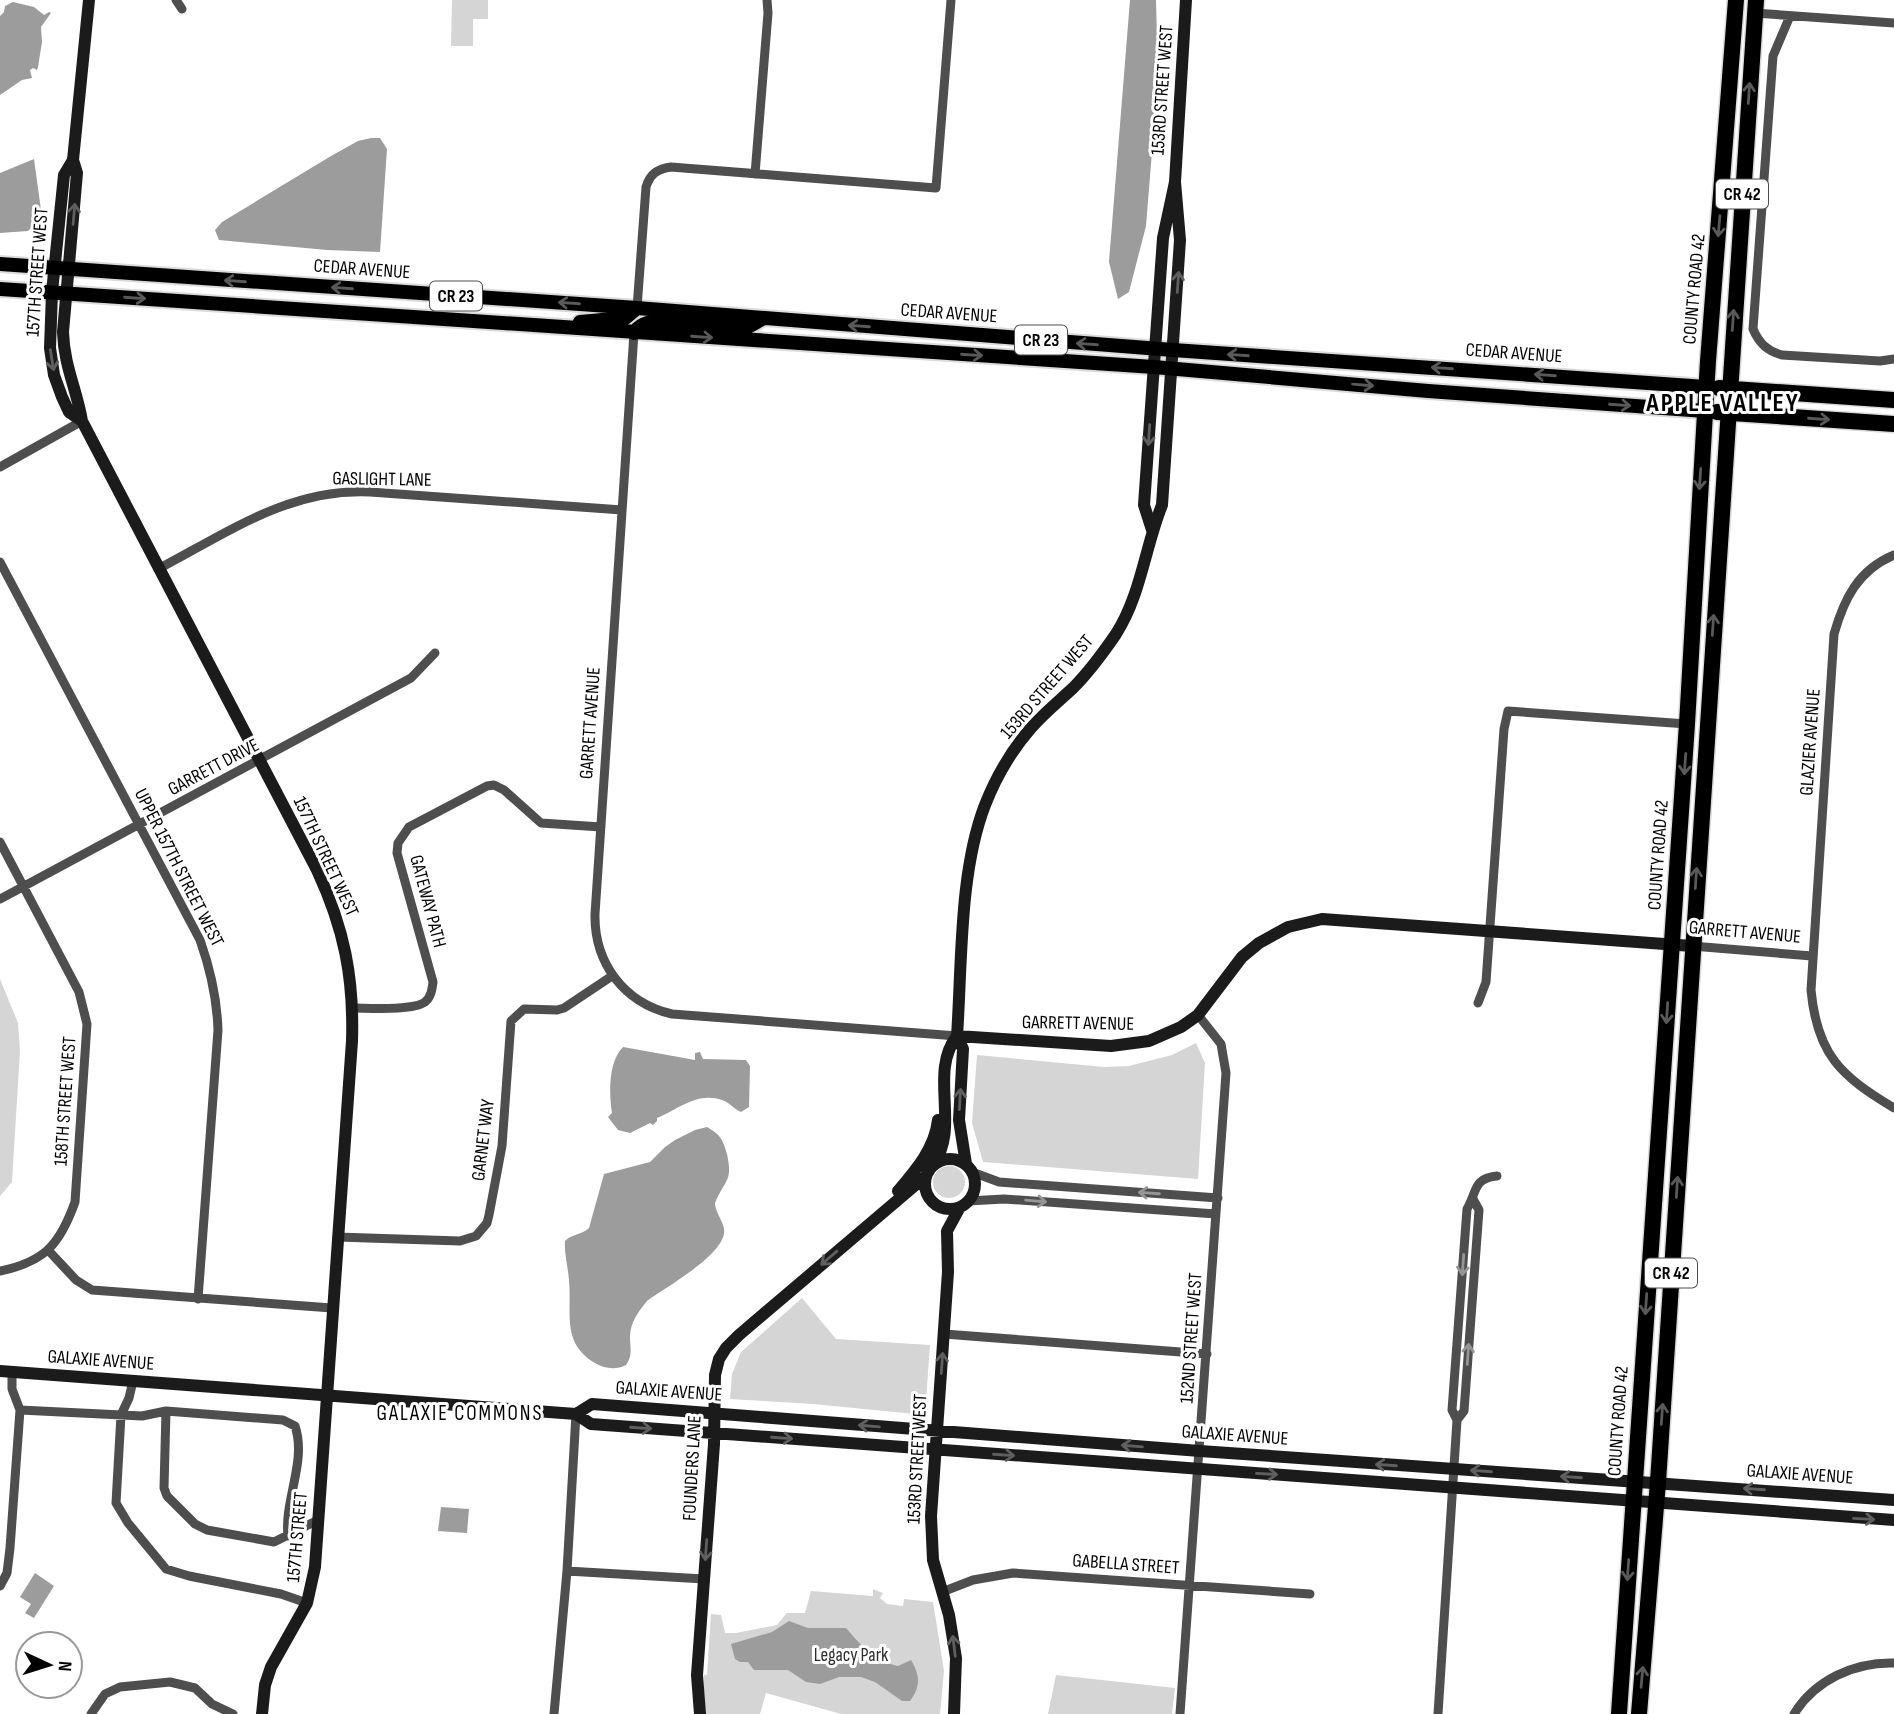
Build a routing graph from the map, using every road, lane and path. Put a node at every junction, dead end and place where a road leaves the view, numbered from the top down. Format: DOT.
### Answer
graph roads {
  1 [pos="89,0"];
  2 [pos="176,0"];
  3 [pos="766,0"];
  4 [pos="951,0"];
  5 [pos="1186,0"];
  6 [pos="1736,0"];
  7 [pos="1755,6"];
  8 [pos="182,9"];
  9 [pos="1790,16"];
  10 [pos="1894,23"];
  11 [pos="755,174"];
  12 [pos="1175,182"];
  13 [pos="0,264"];
  14 [pos="62,269"];
  15 [pos="0,289"];
  16 [pos="60,292"];
  17 [pos="637,308"];
  18 [pos="763,318"];
  19 [pos="529,326"];
  20 [pos="634,333"];
  21 [pos="1155,349"];
  22 [pos="1173,350"];
  23 [pos="1894,359"];
  24 [pos="1154,367"];
  25 [pos="1171,368"];
  26 [pos="1706,387"];
  27 [pos="1729,388"];
  28 [pos="1894,400"];
  29 [pos="1704,411"];
  30 [pos="1727,413"];
  31 [pos="82,421"];
  32 [pos="1894,424"];
  33 [pos="0,467"];
  34 [pos="622,510"];
  35 [pos="1152,530"];
  36 [pos="1894,555"];
  37 [pos="0,562"];
  38 [pos="158,569"];
  39 [pos="435,653"];
  40 [pos="1687,724"];
  41 [pos="259,760"];
  42 [pos="140,825"];
  43 [pos="601,827"];
  44 [pos="0,842"];
  45 [pos="24,887"];
  46 [pos="0,899"];
  47 [pos="1490,930"];
  48 [pos="1672,945"];
  49 [pos="1692,946"];
  50 [pos="1812,956"];
  51 [pos="612,976"];
  52 [pos="1478,1003"];
  53 [pos="353,1008"];
  54 [pos="1198,1015"];
  55 [pos="957,1035"];
  56 [pos="943,1100"];
  57 [pos="1894,1108"];
  58 [pos="969,1168"];
  59 [pos="929,1171"];
  60 [pos="1497,1176"];
  61 [pos="1217,1198"];
  62 [pos="964,1204"];
  63 [pos="880,1213"];
  64 [pos="1216,1214"];
  65 [pos="337,1237"];
  66 [pos="48,1250"];
  67 [pos="0,1272"];
  68 [pos="198,1299"];
  69 [pos="332,1308"];
  70 [pos="944,1334"];
  71 [pos="1207,1354"];
  72 [pos="6,1371"];
  73 [pos="133,1381"];
  74 [pos="326,1395"];
  75 [pos="20,1410"];
  76 [pos="166,1411"];
  77 [pos="714,1413"];
  78 [pos="576,1414"];
  79 [pos="121,1415"];
  80 [pos="937,1431"];
  81 [pos="714,1433"];
  82 [pos="936,1450"];
  83 [pos="1200,1451"];
  84 [pos="1454,1469"];
  85 [pos="1199,1470"];
  86 [pos="1634,1481"];
  87 [pos="1658,1482"];
  88 [pos="1453,1486"];
  89 [pos="1894,1500"];
  90 [pos="1632,1502"];
  91 [pos="1656,1504"];
  92 [pos="318,1520"];
  93 [pos="1894,1520"];
  94 [pos="288,1536"];
  95 [pos="567,1571"];
  96 [pos="704,1580"];
  97 [pos="1189,1585"];
  98 [pos="0,1587"];
  99 [pos="942,1592"];
  100 [pos="1310,1594"];
  101 [pos="307,1604"];
  102 [pos="1894,1663"];
  103 [pos="90,1714"];
  104 [pos="233,1714"];
  105 [pos="262,1714"];
  106 [pos="554,1714"];
  107 [pos="700,1714"];
  108 [pos="954,1714"];
  109 [pos="1180,1714"];
  110 [pos="1438,1714"];
  111 [pos="1619,1714"];
  112 [pos="1639,1714"];
  113 [pos="1794,1714"];
  1 -- 14 [label="street, 157TH STREET WEST"];
  2 -- 8 [label="street"];
  3 -- 11 [label="street"];
  4 -- 11 [label="street"];
  5 -- 12 [label="street, 153RD STREET WEST"];
  6 -- 26 [label="highway, COUNTY ROAD 42 / CR 42, one-way"];
  7 -- 9 [label="street"];
  27 -- 7 [label="highway, CR 42, one-way"];
  9 -- 10 [label="street"];
  9 -- 23 [label="street"];
  11 -- 17 [label="street"];
  12 -- 21 [label="street, 153RD STREET WEST"];
  22 -- 12 [label="street, 153RD STREET WEST, one-way"];
  13 -- 14 [label="main road, CEDAR AVENUE / CR 23"];
  14 -- 16 [label="street, 157TH STREET WEST"];
  17 -- 14 [label="main road, CEDAR AVENUE / CR 23, one-way"];
  15 -- 16 [label="main road, CR 23"];
  16 -- 19 [label="main road, CR 23, one-way"];
  16 -- 31 [label="street, 157TH STREET WEST"];
  17 -- 18 [label="main road, CEDAR AVENUE / CR 23"];
  17 -- 19 [label="main road"];
  18 -- 20 [label="main road"];
  21 -- 18 [label="main road, CEDAR AVENUE / CR 23, one-way"];
  19 -- 20 [label="main road, CR 23"];
  20 -- 24 [label="main road, CR 23, one-way"];
  20 -- 34 [label="street, GARRETT AVENUE"];
  21 -- 22 [label="main road, CEDAR AVENUE / CR 23"];
  21 -- 24 [label="street, 153RD STREET WEST"];
  22 -- 25 [label="street, 153RD STREET WEST"];
  26 -- 22 [label="main road, CEDAR AVENUE / CR 23, one-way"];
  24 -- 25 [label="main road, CR 23"];
  24 -- 35 [label="street, 153RD STREET WEST, one-way"];
  25 -- 29 [label="main road, CR 23, one-way"];
  25 -- 35 [label="street, 153RD STREET WEST"];
  26 -- 27 [label="highway, CEDAR AVENUE / CR 23"];
  26 -- 29 [label="highway, COUNTY ROAD 42 / CR 42"];
  27 -- 28 [label="highway, CEDAR AVENUE / CR 23"];
  27 -- 30 [label="highway, CR 42"];
  29 -- 30 [label="highway, CR 23"];
  29 -- 40 [label="highway, COUNTY ROAD 42 / CR 42, one-way"];
  30 -- 32 [label="highway, CR 23, one-way"];
  49 -- 30 [label="highway, CR 42, one-way"];
  31 -- 33 [label="street"];
  31 -- 38 [label="street, 157TH STREET WEST"];
  34 -- 38 [label="street, GASLIGHT LANE"];
  34 -- 43 [label="street, GARRETT AVENUE"];
  35 -- 55 [label="street, 153RD STREET WEST"];
  36 -- 50 [label="street, GLAZIER AVENUE"];
  37 -- 42 [label="street, UPPER 157TH STREET WEST"];
  38 -- 41 [label="street, 157TH STREET WEST"];
  39 -- 41 [label="street, GARRETT DRIVE"];
  40 -- 47 [label="street"];
  40 -- 48 [label="highway, COUNTY ROAD 42 / CR 42, one-way"];
  41 -- 42 [label="street, GARRETT DRIVE"];
  41 -- 53 [label="street, 157TH STREET WEST"];
  42 -- 45 [label="street, GARRETT DRIVE"];
  42 -- 68 [label="street, UPPER 157TH STREET WEST"];
  43 -- 51 [label="street, GARRETT AVENUE"];
  43 -- 53 [label="street, GATEWAY PATH"];
  44 -- 45 [label="street, 158TH STREET WEST"];
  45 -- 46 [label="street, GARRETT DRIVE"];
  45 -- 66 [label="street, 158TH STREET WEST"];
  47 -- 48 [label="street, GARRETT AVENUE"];
  47 -- 52 [label="street"];
  47 -- 54 [label="street, GARRETT AVENUE"];
  48 -- 49 [label="street, GARRETT AVENUE"];
  48 -- 86 [label="highway, COUNTY ROAD 42 / CR 42, one-way"];
  49 -- 50 [label="street, GARRETT AVENUE"];
  87 -- 49 [label="highway, CR 42, one-way"];
  50 -- 57 [label="street, GARRETT AVENUE"];
  51 -- 55 [label="street, GARRETT AVENUE"];
  51 -- 65 [label="street, GARNET WAY"];
  53 -- 65 [label="street, 157TH STREET WEST"];
  54 -- 55 [label="street, GARRETT AVENUE"];
  54 -- 61 [label="street, 152ND STREET WEST"];
  55 -- 56 [label="street, 153RD STREET WEST"];
  58 -- 55 [label="street, 153RD STREET WEST, one-way"];
  56 -- 59 [label="street, 153RD STREET WEST"];
  56 -- 63 [label="street, FOUNDERS LANE"];
  58 -- 59 [label="street"];
  61 -- 58 [label="street, one-way"];
  58 -- 62 [label="street"];
  59 -- 62 [label="street"];
  59 -- 63 [label="street, FOUNDERS LANE"];
  60 -- 84 [label="street"];
  61 -- 64 [label="street, 152ND STREET WEST"];
  62 -- 64 [label="street, one-way"];
  62 -- 70 [label="street, 153RD STREET WEST"];
  63 -- 77 [label="street, FOUNDERS LANE, one-way"];
  64 -- 71 [label="street, 152ND STREET WEST"];
  65 -- 69 [label="street, 157TH STREET WEST"];
  66 -- 67 [label="street"];
  66 -- 68 [label="street"];
  68 -- 69 [label="street"];
  69 -- 74 [label="street, 157TH STREET WEST"];
  70 -- 71 [label="street"];
  80 -- 70 [label="street, 153RD STREET WEST, one-way"];
  71 -- 83 [label="street, 152ND STREET WEST"];
  72 -- 73 [label="street, GALAXIE AVENUE"];
  72 -- 75 [label="street"];
  73 -- 74 [label="street, GALAXIE AVENUE"];
  73 -- 79 [label="street"];
  74 -- 78 [label="street, GALAXIE AVENUE"];
  74 -- 92 [label="street, 157TH STREET"];
  75 -- 79 [label="street"];
  75 -- 98 [label="street"];
  76 -- 79 [label="street"];
  76 -- 94 [label="street"];
  76 -- 94 [label="street"];
  77 -- 78 [label="street, GALAXIE AVENUE"];
  80 -- 77 [label="street, GALAXIE AVENUE, one-way"];
  77 -- 81 [label="street, FOUNDERS LANE"];
  78 -- 81 [label="street, GALAXIE AVENUE, one-way"];
  78 -- 95 [label="street"];
  79 -- 101 [label="street"];
  80 -- 82 [label="street, 153RD STREET WEST"];
  83 -- 80 [label="street, GALAXIE AVENUE, one-way"];
  81 -- 82 [label="street, GALAXIE AVENUE, one-way"];
  81 -- 96 [label="street, FOUNDERS LANE, one-way"];
  82 -- 85 [label="street, GALAXIE AVENUE, one-way"];
  82 -- 99 [label="street, 153RD STREET WEST"];
  84 -- 83 [label="street, GALAXIE AVENUE, one-way"];
  83 -- 85 [label="street, 152ND STREET WEST"];
  86 -- 84 [label="street, GALAXIE AVENUE, one-way"];
  84 -- 88 [label="street"];
  85 -- 88 [label="street, GALAXIE AVENUE, one-way"];
  85 -- 97 [label="street, 152ND STREET WEST"];
  86 -- 87 [label="street, GALAXIE AVENUE"];
  86 -- 90 [label="highway, COUNTY ROAD 42 / CR 42"];
  89 -- 87 [label="street, GALAXIE AVENUE, one-way"];
  87 -- 91 [label="highway, CR 42"];
  88 -- 90 [label="street, GALAXIE AVENUE"];
  88 -- 110 [label="street"];
  90 -- 91 [label="street, GALAXIE AVENUE"];
  90 -- 111 [label="highway, COUNTY ROAD 42 / CR 42, one-way"];
  91 -- 93 [label="street, GALAXIE AVENUE, one-way"];
  112 -- 91 [label="highway, CR 42, one-way"];
  92 -- 94 [label="street"];
  92 -- 101 [label="street, 157TH STREET"];
  95 -- 96 [label="street"];
  95 -- 106 [label="street"];
  96 -- 107 [label="street, FOUNDERS LANE"];
  97 -- 99 [label="street, GABELLA STREET"];
  97 -- 100 [label="street, GABELLA STREET"];
  97 -- 109 [label="street, 152ND STREET WEST"];
  108 -- 99 [label="street, 153RD STREET WEST, one-way"];
  101 -- 105 [label="street, 157TH STREET"];
  102 -- 113 [label="street"];
  103 -- 104 [label="street"];
}
